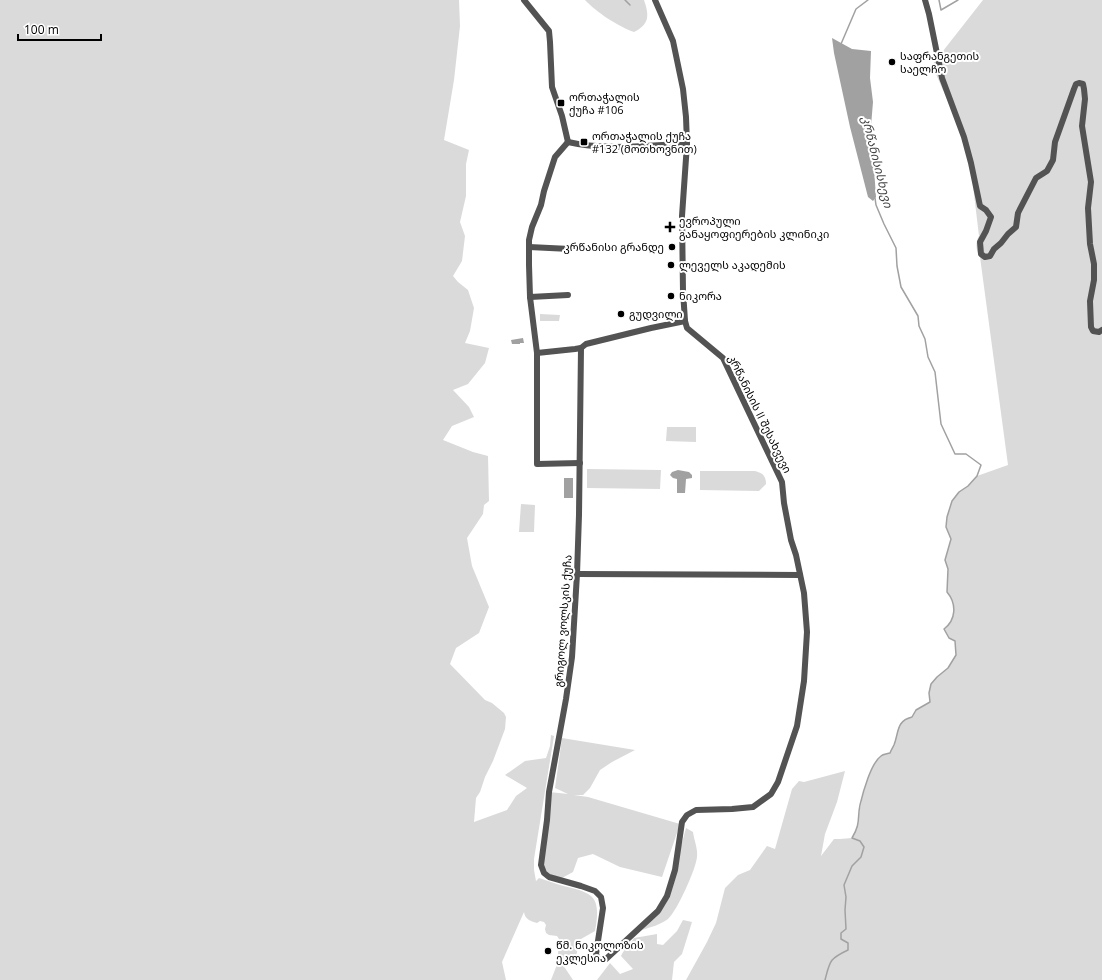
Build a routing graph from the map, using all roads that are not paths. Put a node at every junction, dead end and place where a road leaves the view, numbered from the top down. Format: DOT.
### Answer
graph roads {
  1 [pos="524,0"];
  2 [pos="655,0"];
  3 [pos="925,0"];
  4 [pos="568,142"];
  5 [pos="687,144"];
  6 [pos="529,247"];
  7 [pos="570,249"];
  8 [pos="568,295"];
  9 [pos="530,297"];
  10 [pos="685,321"];
  11 [pos="1102,330"];
  12 [pos="581,348"];
  13 [pos="537,353"];
  14 [pos="580,463"];
  15 [pos="577,574"];
  16 [pos="800,575"];
  17 [pos="598,960"];
  1 -- 4 [label="street"];
  2 -- 5 [label="street"];
  3 -- 11 [label="street"];
  4 -- 5 [label="street"];
  4 -- 6 [label="street"];
  5 -- 10 [label="street"];
  6 -- 7 [label="street"];
  6 -- 9 [label="street"];
  8 -- 9 [label="street"];
  9 -- 13 [label="street"];
  10 -- 12 [label="street"];
  10 -- 16 [label="street, კრწანისის II შესახვევი"];
  12 -- 13 [label="street"];
  12 -- 14 [label="street, გრიგოლ ვოლსკის ქუჩა"];
  13 -- 14 [label="street"];
  14 -- 15 [label="street, გრიგოლ ვოლსკის ქუჩა"];
  15 -- 16 [label="street"];
  15 -- 17 [label="street, გრიგოლ ვოლსკის ქუჩა"];
  16 -- 17 [label="street, კრწანისის II შესახვევი"];
}
